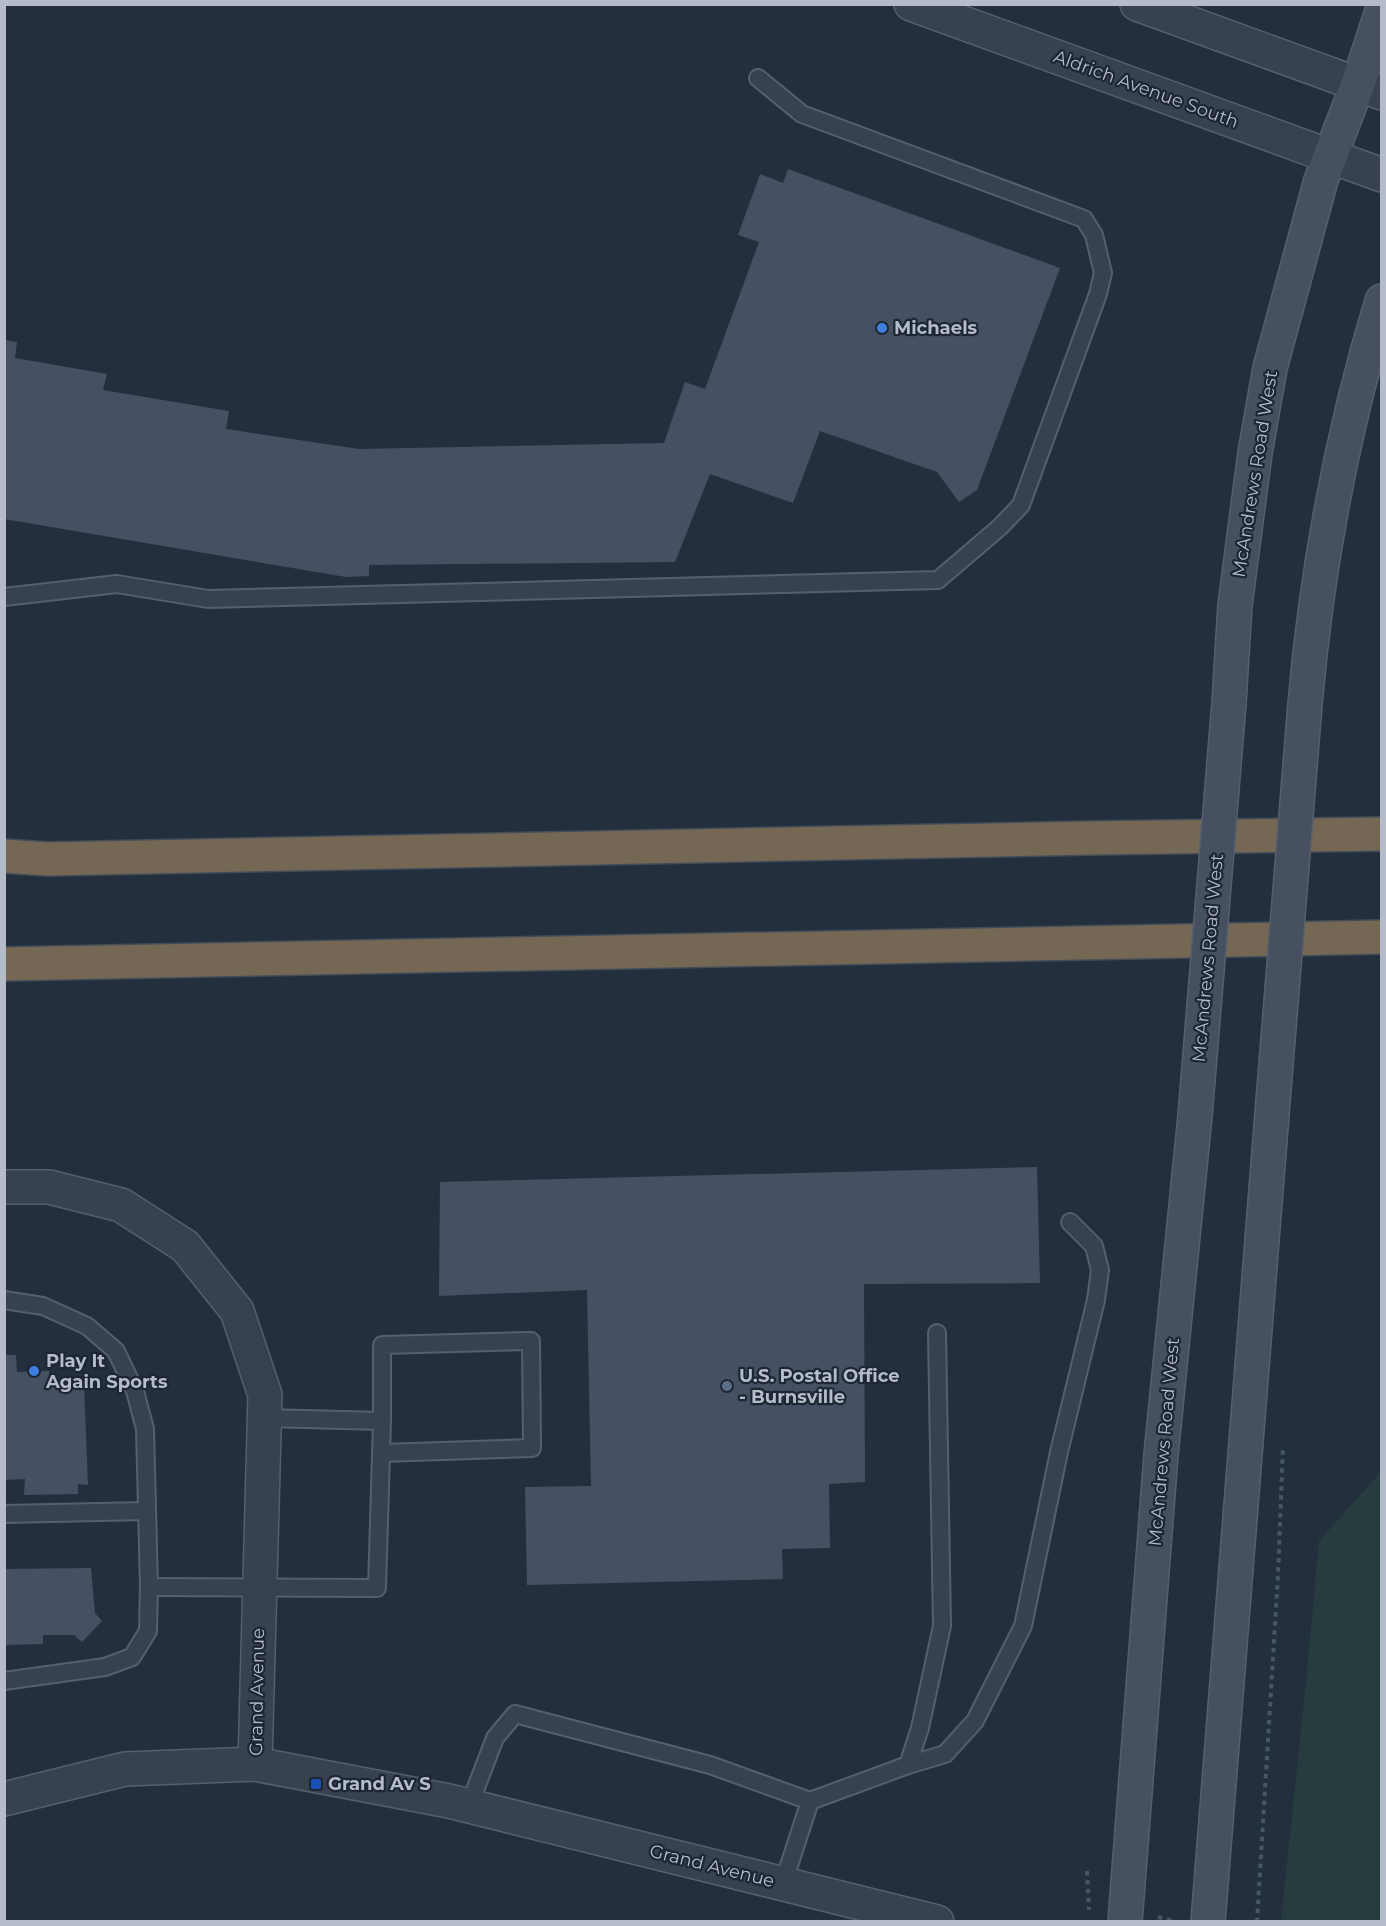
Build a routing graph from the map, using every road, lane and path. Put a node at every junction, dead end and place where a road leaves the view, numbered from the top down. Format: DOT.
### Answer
graph roads {
  1 [pos="910,4"];
  2 [pos="1137,4"];
  3 [pos="1382,11"];
  4 [pos="758,78"];
  5 [pos="1370,88"];
  6 [pos="1330,156"];
  7 [pos="1382,175"];
  8 [pos="1382,301"];
  9 [pos="4,597"];
  10 [pos="1382,834"];
  11 [pos="4,856"];
  12 [pos="1382,937"];
  13 [pos="4,964"];
  14 [pos="4,1187"];
  15 [pos="1070,1222"];
  16 [pos="4,1300"];
  17 [pos="937,1333"];
  18 [pos="265,1418"];
  19 [pos="382,1421"];
  20 [pos="1284,1435"];
  21 [pos="381,1453"];
  22 [pos="146,1511"];
  23 [pos="4,1514"];
  24 [pos="148,1587"];
  25 [pos="260,1588"];
  26 [pos="4,1681"];
  27 [pos="255,1764"];
  28 [pos="908,1765"];
  29 [pos="4,1799"];
  30 [pos="810,1801"];
  31 [pos="469,1806"];
  32 [pos="1088,1871"];
  33 [pos="783,1884"];
  34 [pos="1089,1911"];
  35 [pos="867,1912"];
  36 [pos="937,1922"];
  37 [pos="1125,1922"];
  38 [pos="1208,1922"];
  39 [pos="1257,1922"];
  1 -- 6 [label="street, Aldrich Avenue South"];
  2 -- 5 [label="street"];
  3 -- 5 [label="main road, McAndrews Road West"];
  4 -- 9 [label="lane"];
  5 -- 6 [label="main road, McAndrews Road West"];
  6 -- 7 [label="street, Aldrich Avenue South"];
  6 -- 37 [label="main road, McAndrews Road West, bridge"];
  8 -- 38 [label="main road, bridge"];
  10 -- 11 [label="highway"];
  12 -- 13 [label="highway"];
  14 -- 18 [label="street, Grand Avenue"];
  15 -- 28 [label="lane"];
  16 -- 22 [label="lane"];
  17 -- 28 [label="lane"];
  18 -- 19 [label="lane"];
  18 -- 25 [label="street, Grand Avenue"];
  19 -- 21 [label="lane"];
  19 -- 21 [label="lane"];
  20 -- 39 [label="path"];
  21 -- 25 [label="lane"];
  22 -- 23 [label="lane"];
  22 -- 24 [label="lane"];
  24 -- 25 [label="lane"];
  24 -- 26 [label="lane"];
  25 -- 27 [label="street, Grand Avenue"];
  27 -- 29 [label="street"];
  27 -- 31 [label="street, Grand Avenue"];
  28 -- 30 [label="lane"];
  30 -- 31 [label="lane"];
  30 -- 33 [label="lane"];
  31 -- 33 [label="street, Grand Avenue"];
  32 -- 34 [label="path"];
  33 -- 35 [label="street, Grand Avenue"];
  35 -- 36 [label="street, Grand Avenue"];
}
